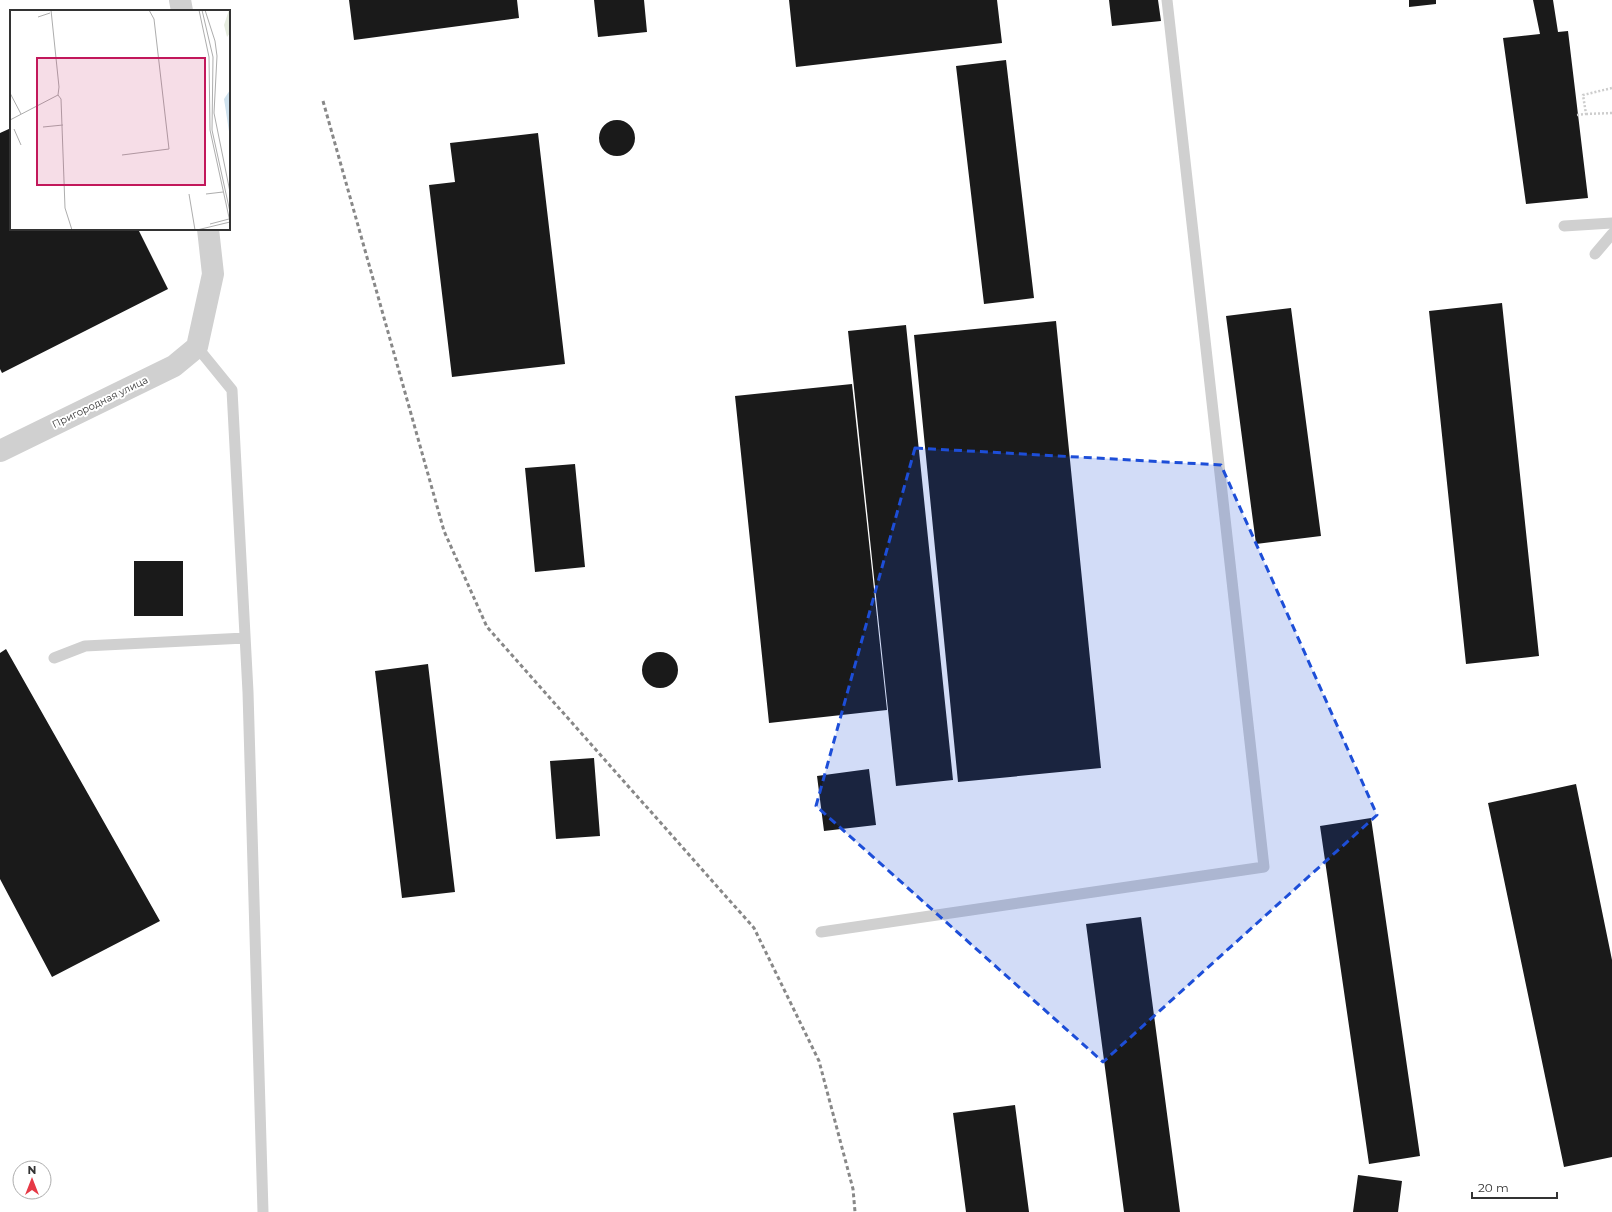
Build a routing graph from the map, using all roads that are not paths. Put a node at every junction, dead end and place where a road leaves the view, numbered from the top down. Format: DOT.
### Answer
graph roads {
  1 [pos="180,0"];
  2 [pos="1167,0"];
  3 [pos="182,10"];
  4 [pos="1612,223"];
  5 [pos="1564,226"];
  6 [pos="208,230"];
  7 [pos="1612,234"];
  8 [pos="1595,254"];
  9 [pos="197,347"];
  10 [pos="0,451"];
  11 [pos="245,638"];
  12 [pos="54,658"];
  13 [pos="821,932"];
  14 [pos="263,1212"];
  1 -- 3 [label="street"];
  2 -- 13 [label="lane"];
  4 -- 5 [label="lane"];
  6 -- 9 [label="street"];
  7 -- 8 [label="lane"];
  9 -- 10 [label="street, Пригородная улица"];
  9 -- 11 [label="lane"];
  11 -- 12 [label="lane"];
  11 -- 14 [label="lane"];
}
